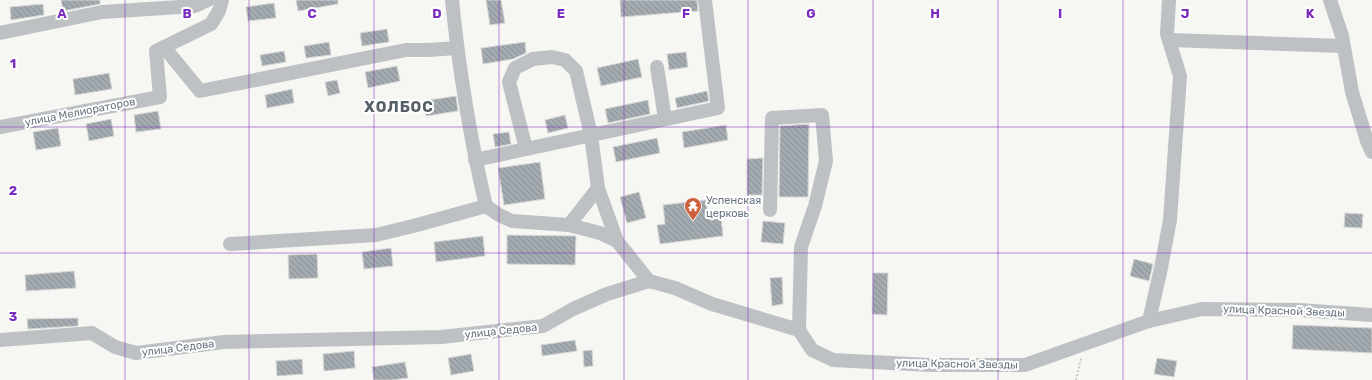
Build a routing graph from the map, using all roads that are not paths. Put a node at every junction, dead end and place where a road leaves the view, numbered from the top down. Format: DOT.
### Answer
graph roads {
  1 [pos="208,0"];
  2 [pos="222,0"];
  3 [pos="452,0"];
  4 [pos="705,0"];
  5 [pos="1169,0"];
  6 [pos="1330,0"];
  7 [pos="0,33"];
  8 [pos="1169,40"];
  9 [pos="1343,46"];
  10 [pos="164,47"];
  11 [pos="457,48"];
  12 [pos="657,67"];
  13 [pos="666,119"];
  14 [pos="0,127"];
  15 [pos="591,135"];
  16 [pos="526,149"];
  17 [pos="1372,152"];
  18 [pos="475,160"];
  19 [pos="598,188"];
  20 [pos="486,206"];
  21 [pos="770,210"];
  22 [pos="569,225"];
  23 [pos="617,241"];
  24 [pos="230,244"];
  25 [pos="649,281"];
  26 [pos="1372,315"];
  27 [pos="1149,321"];
  28 [pos="799,330"];
  29 [pos="0,340"];
  1 -- 7 [label="street"];
  2 -- 10 [label="street"];
  3 -- 11 [label="street"];
  4 -- 13 [label="street"];
  5 -- 8 [label="street"];
  6 -- 9 [label="street"];
  8 -- 9 [label="street"];
  8 -- 27 [label="street"];
  9 -- 17 [label="street"];
  10 -- 11 [label="street"];
  10 -- 14 [label="street, улица Мелиораторов"];
  11 -- 18 [label="street"];
  12 -- 13 [label="street"];
  13 -- 15 [label="street"];
  15 -- 16 [label="street"];
  15 -- 16 [label="street"];
  15 -- 19 [label="street"];
  16 -- 18 [label="street"];
  18 -- 20 [label="street"];
  19 -- 22 [label="street"];
  19 -- 23 [label="street"];
  20 -- 22 [label="street"];
  20 -- 24 [label="street"];
  21 -- 28 [label="street"];
  22 -- 23 [label="street"];
  23 -- 25 [label="street"];
  25 -- 28 [label="street"];
  25 -- 29 [label="street, улица Седова"];
  26 -- 27 [label="street, улица Красной Звезды"];
  27 -- 28 [label="street, улица Красной Звезды"];
}
